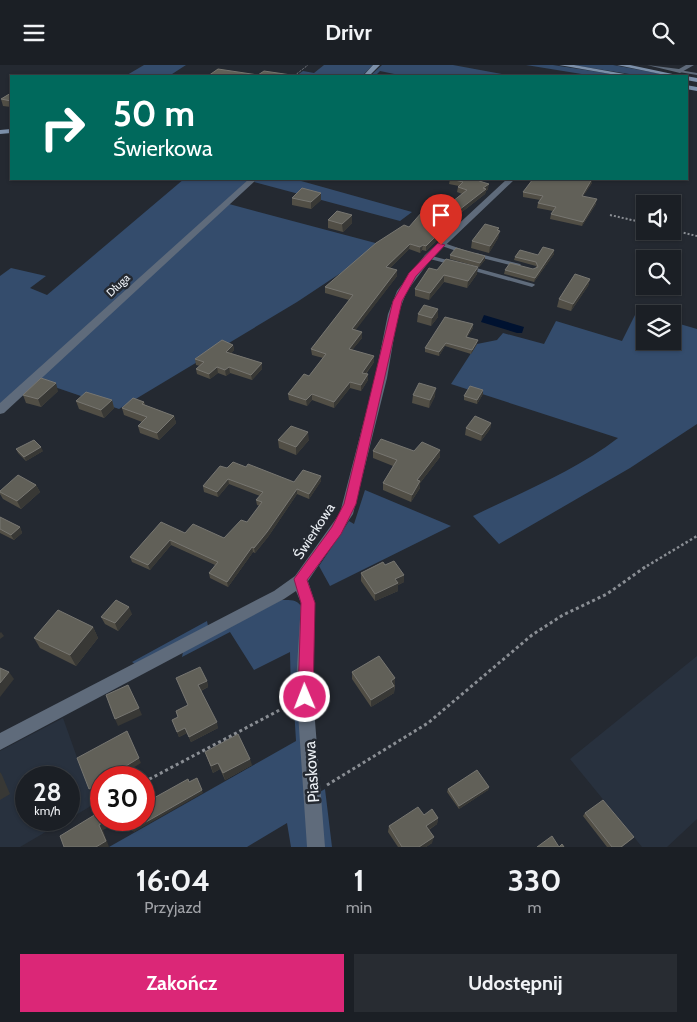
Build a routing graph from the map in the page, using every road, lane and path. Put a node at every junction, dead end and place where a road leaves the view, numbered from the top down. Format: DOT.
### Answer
graph roads {
  1 [pos="308,65"];
  2 [pos="377,65"];
  3 [pos="562,65"];
  4 [pos="620,65"];
  5 [pos="650,65"];
  6 [pos="691,65"];
  7 [pos="680,74"];
  8 [pos="295,75"];
  9 [pos="367,75"];
  10 [pos="627,75"];
  11 [pos="697,75"];
  12 [pos="252,180"];
  13 [pos="510,180"];
  14 [pos="610,215"];
  15 [pos="636,221"];
  16 [pos="681,232"];
  17 [pos="697,236"];
  18 [pos="441,245"];
  19 [pos="428,257"];
  20 [pos="456,264"];
  21 [pos="466,267"];
  22 [pos="524,267"];
  23 [pos="532,285"];
  24 [pos="0,410"];
  25 [pos="697,536"];
  26 [pos="300,579"];
  27 [pos="305,697"];
  28 [pos="0,743"];
  29 [pos="155,776"];
  30 [pos="312,793"];
  31 [pos="316,847"];
  1 -- 8 [label="path"];
  2 -- 9 [label="street"];
  3 -- 10 [label="street"];
  4 -- 7 [label="street"];
  5 -- 7 [label="street"];
  6 -- 7 [label="street"];
  7 -- 11 [label="lane"];
  12 -- 24 [label="street, Długa"];
  13 -- 18 [label="street, Świerkowa"];
  14 -- 15 [label="path"];
  16 -- 17 [label="path"];
  18 -- 19 [label="street, Świerkowa"];
  18 -- 22 [label="lane"];
  19 -- 20 [label="lane"];
  19 -- 26 [label="street, Świerkowa"];
  21 -- 23 [label="lane"];
  25 -- 30 [label="path"];
  26 -- 27 [label="street, Piaskowa"];
  26 -- 28 [label="street, Świerkowa"];
  27 -- 29 [label="path"];
  27 -- 30 [label="street, Piaskowa"];
  30 -- 31 [label="street, Piaskowa"];
}
